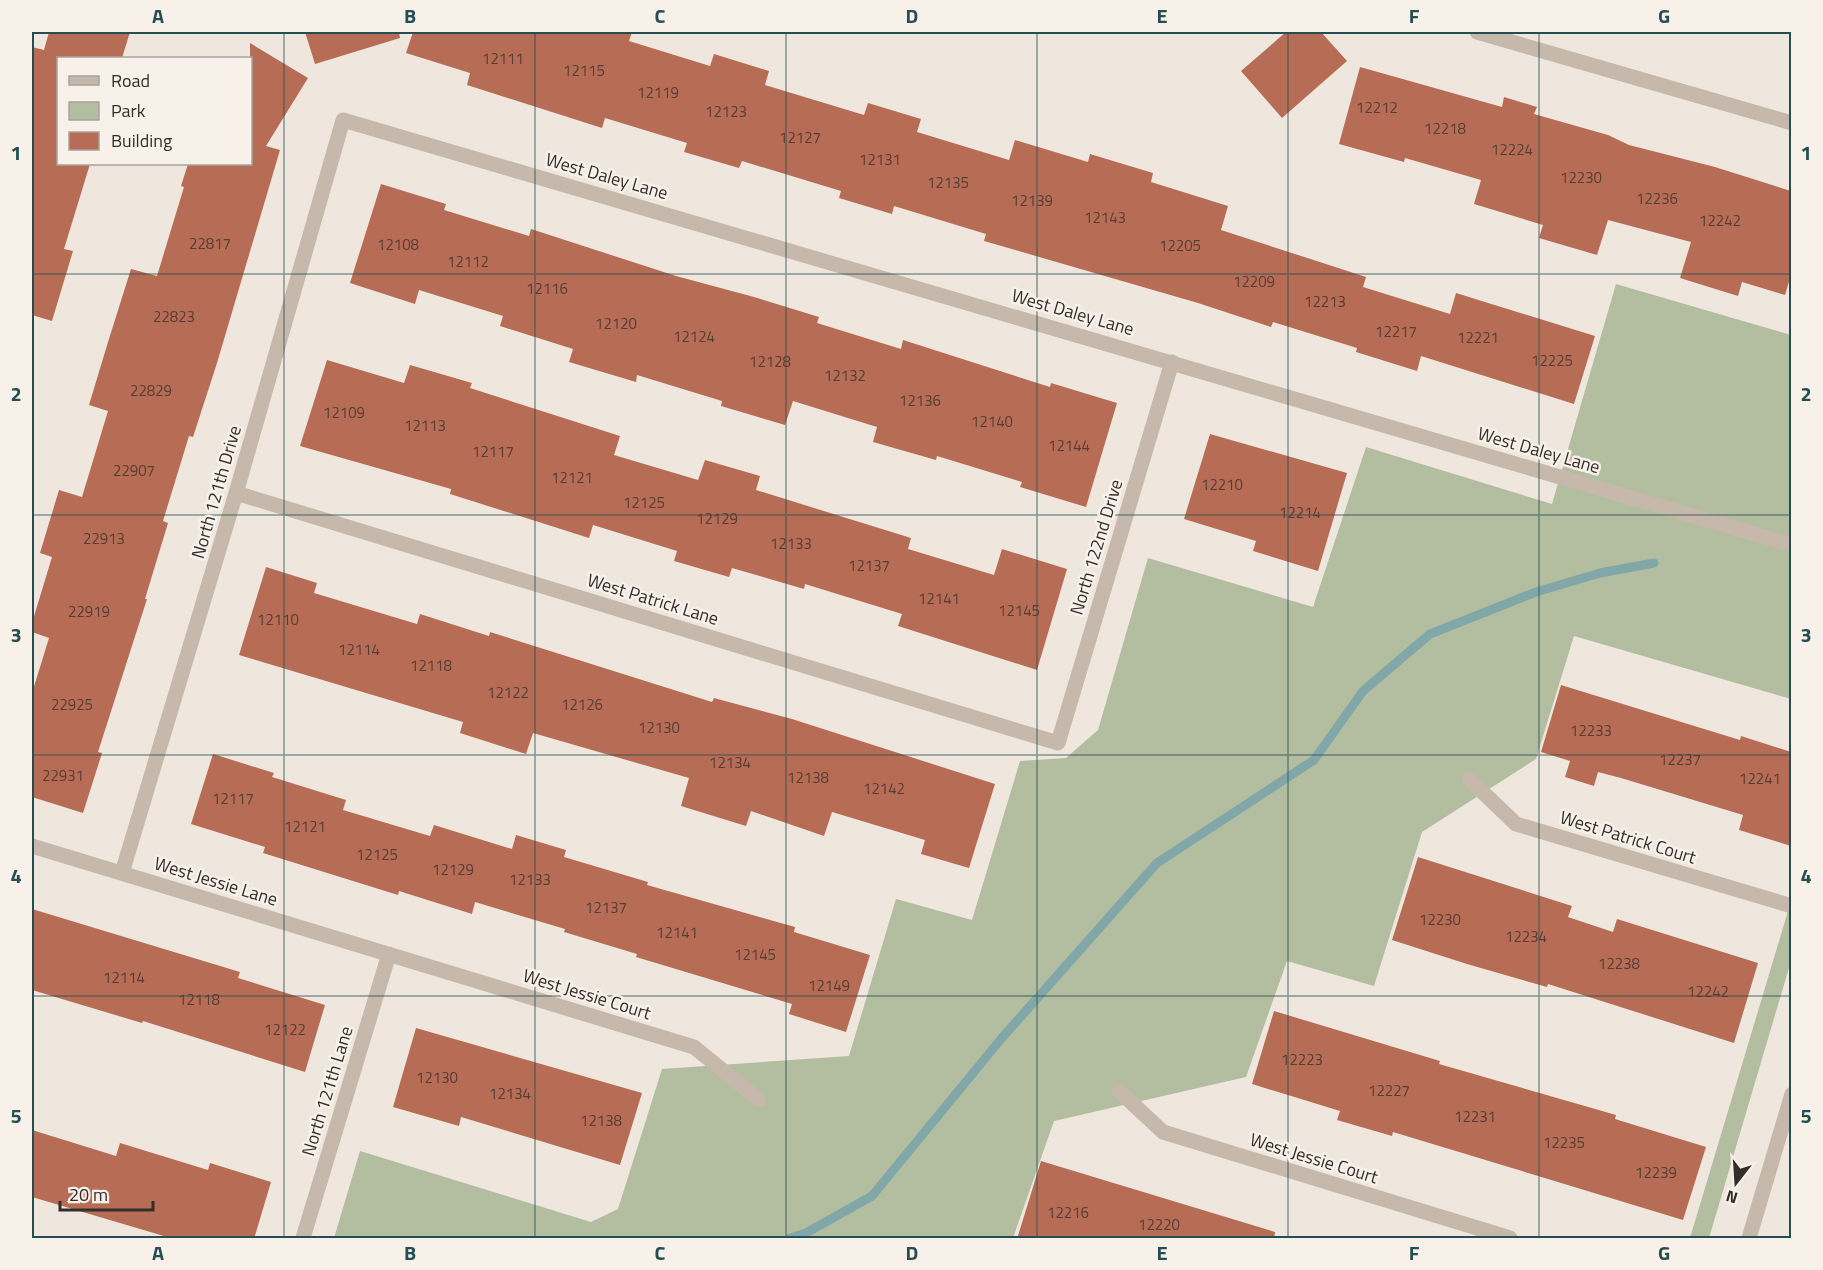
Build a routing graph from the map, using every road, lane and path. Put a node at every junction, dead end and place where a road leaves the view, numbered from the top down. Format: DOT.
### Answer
graph roads {
  1 [pos="1477,32"];
  2 [pos="343,120"];
  3 [pos="1791,123"];
  4 [pos="1172,362"];
  5 [pos="236,493"];
  6 [pos="1791,545"];
  7 [pos="1058,743"];
  8 [pos="1469,779"];
  9 [pos="32,846"];
  10 [pos="122,873"];
  11 [pos="1791,906"];
  12 [pos="390,954"];
  13 [pos="1119,1091"];
  14 [pos="1791,1094"];
  15 [pos="759,1100"];
  16 [pos="303,1239"];
  17 [pos="1510,1239"];
  18 [pos="1749,1239"];
  1 -- 3 [label="street"];
  2 -- 4 [label="street, West Daley Lane"];
  2 -- 5 [label="street, North 121th Drive"];
  4 -- 6 [label="street, West Daley Lane"];
  4 -- 7 [label="street, North 122nd Drive"];
  5 -- 7 [label="street, West Patrick Lane"];
  5 -- 10 [label="street, North 121th Drive"];
  8 -- 11 [label="street, West Patrick Court"];
  9 -- 10 [label="street, West Jessie Lane"];
  10 -- 12 [label="street, West Jessie Lane"];
  12 -- 15 [label="street, West Jessie Court"];
  12 -- 16 [label="street, North 121th Lane"];
  13 -- 17 [label="street, West Jessie Court"];
  14 -- 18 [label="street"];
}
